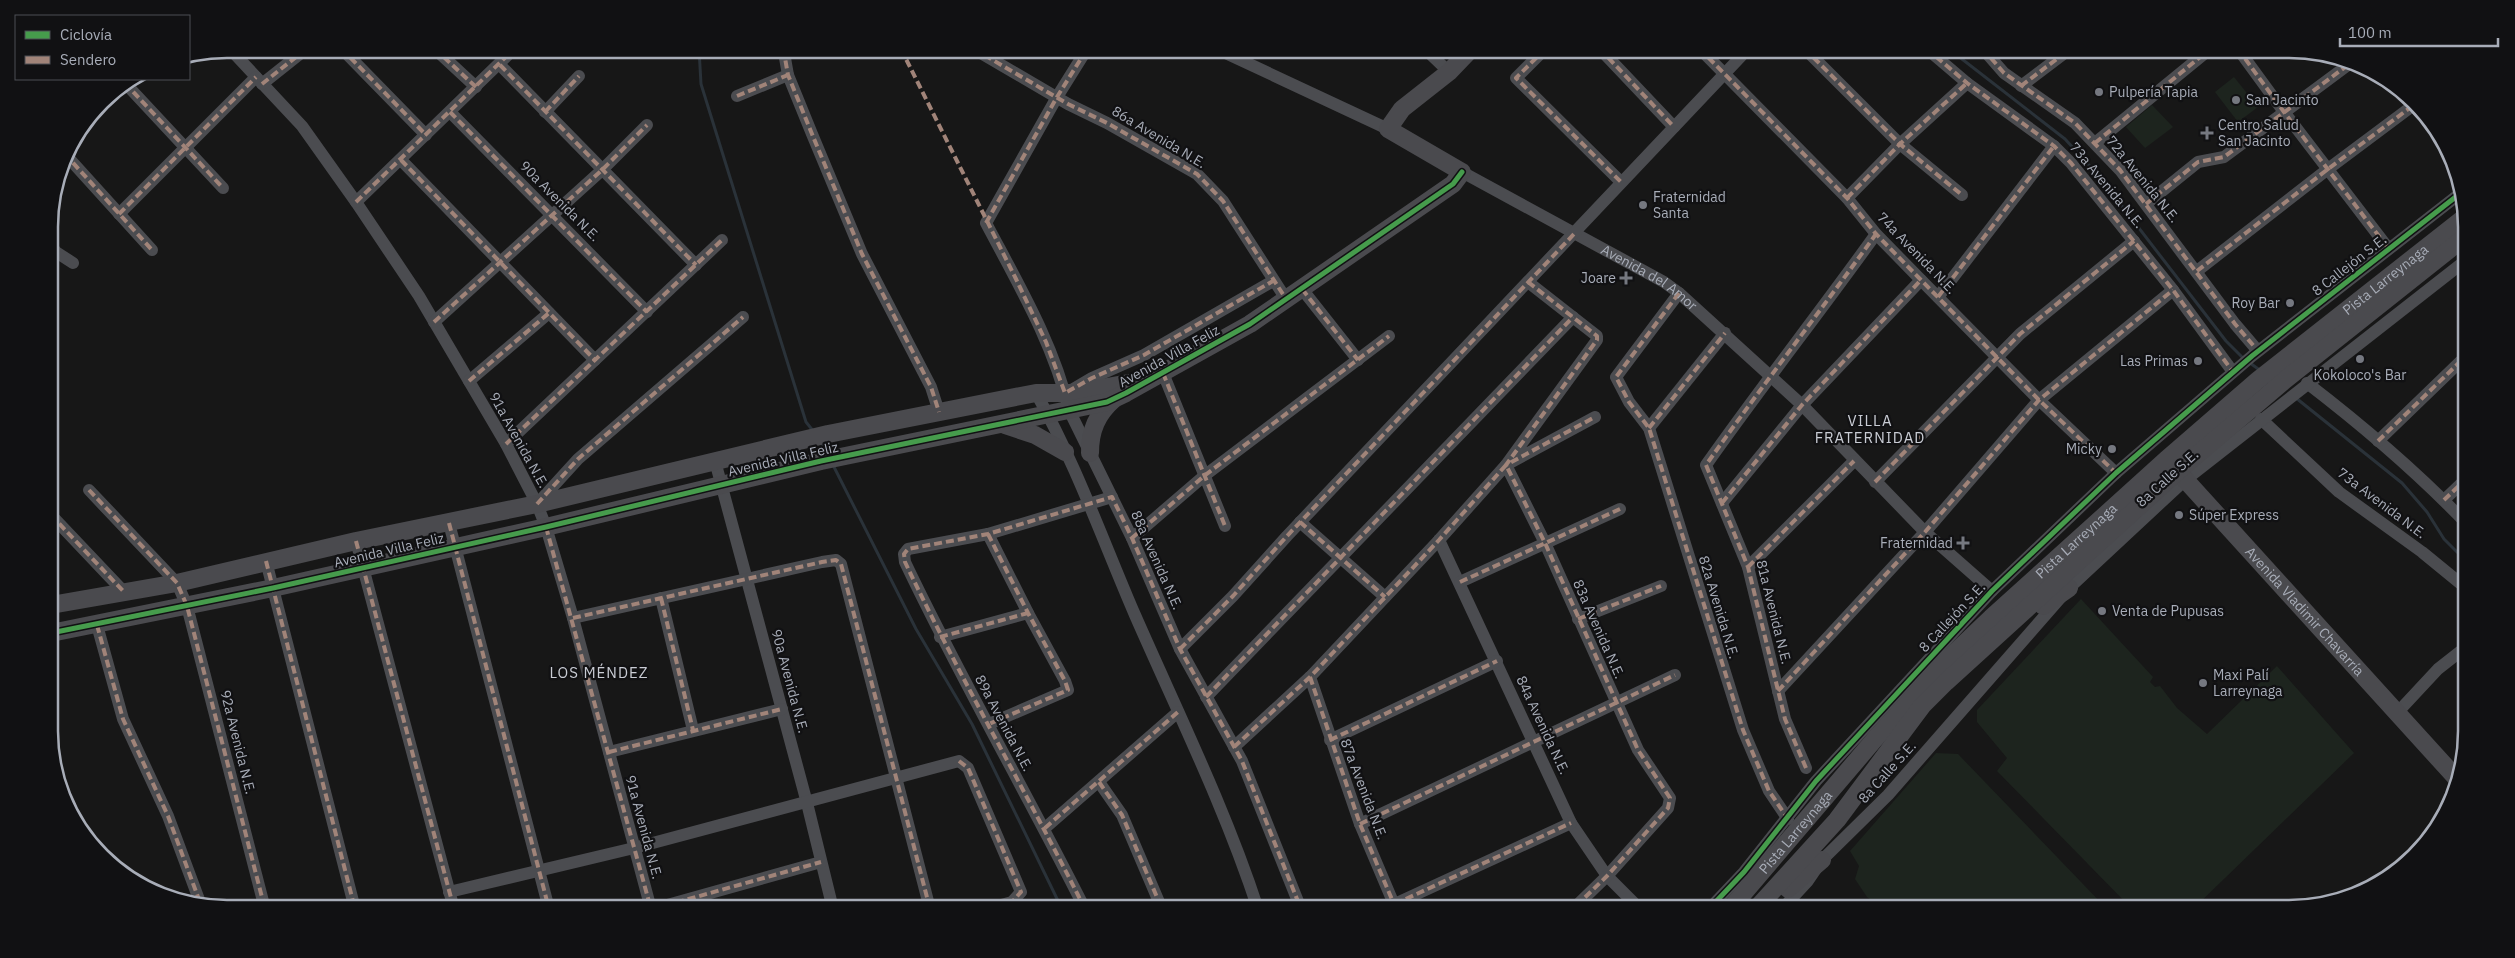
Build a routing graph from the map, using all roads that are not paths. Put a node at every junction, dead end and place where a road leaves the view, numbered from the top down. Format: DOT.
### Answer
graph roads {
  1 [pos="238,58"];
  2 [pos="292,58"];
  3 [pos="351,58"];
  4 [pos="445,58"];
  5 [pos="506,58"];
  6 [pos="785,58"];
  7 [pos="990,58"];
  8 [pos="1081,58"];
  9 [pos="1250,58"];
  10 [pos="1435,58"];
  11 [pos="1463,58"];
  12 [pos="1536,58"];
  13 [pos="1609,58"];
  14 [pos="1709,58"];
  15 [pos="1740,58"];
  16 [pos="1814,58"];
  17 [pos="1938,58"];
  18 [pos="1991,58"];
  19 [pos="2058,58"];
  20 [pos="2199,58"];
  21 [pos="2245,58"];
  22 [pos="500,64"];
  23 [pos="2345,67"];
  24 [pos="1450,72"];
  25 [pos="788,74"];
  26 [pos="1725,74"];
  27 [pos="579,76"];
  28 [pos="259,80"];
  29 [pos="1967,83"];
  30 [pos="2020,86"];
  31 [pos="476,87"];
  32 [pos="130,88"];
  33 [pos="737,96"];
  34 [pos="1057,97"];
  35 [pos="2409,108"];
  36 [pos="450,112"];
  37 [pos="545,112"];
  38 [pos="2284,112"];
  39 [pos="646,125"];
  40 [pos="1674,127"];
  41 [pos="1388,129"];
  42 [pos="426,135"];
  43 [pos="2095,142"];
  44 [pos="1900,144"];
  45 [pos="2054,146"];
  46 [pos="185,148"];
  47 [pos="71,160"];
  48 [pos="401,160"];
  49 [pos="2328,169"];
  50 [pos="602,170"];
  51 [pos="1462,172"];
  52 [pos="1621,182"];
  53 [pos="223,188"];
  54 [pos="1962,195"];
  55 [pos="2455,197"];
  56 [pos="1848,198"];
  57 [pos="356,202"];
  58 [pos="2146,204"];
  59 [pos="119,214"];
  60 [pos="552,214"];
  61 [pos="2458,224"];
  62 [pos="1575,233"];
  63 [pos="1876,234"];
  64 [pos="722,240"];
  65 [pos="2134,241"];
  66 [pos="2458,243"];
  67 [pos="2388,248"];
  68 [pos="152,250"];
  69 [pos="58,253"];
  70 [pos="500,261"];
  71 [pos="74,262"];
  72 [pos="696,265"];
  73 [pos="2458,266"];
  74 [pos="2197,271"];
  75 [pos="1921,280"];
  76 [pos="1272,281"];
  77 [pos="1528,282"];
  78 [pos="1302,289"];
  79 [pos="2173,290"];
  80 [pos="1679,293"];
  81 [pos="1938,297"];
  82 [pos="1286,300"];
  83 [pos="647,312"];
  84 [pos="549,313"];
  85 [pos="743,317"];
  86 [pos="1573,318"];
  87 [pos="434,322"];
  88 [pos="1724,333"];
  89 [pos="1389,336"];
  90 [pos="2254,354"];
  91 [pos="1996,356"];
  92 [pos="595,360"];
  93 [pos="1358,360"];
  94 [pos="2458,364"];
  95 [pos="2236,370"];
  96 [pos="1157,376"];
  97 [pos="1769,376"];
  98 [pos="469,381"];
  99 [pos="2286,386"];
  100 [pos="1036,393"];
  101 [pos="1114,399"];
  102 [pos="2039,400"];
  103 [pos="1067,402"];
  104 [pos="1802,405"];
  105 [pos="939,412"];
  106 [pos="1048,415"];
  107 [pos="1595,418"];
  108 [pos="2261,419"];
  109 [pos="1002,425"];
  110 [pos="1649,428"];
  111 [pos="2378,441"];
  112 [pos="2152,442"];
  113 [pos="506,444"];
  114 [pos="1066,452"];
  115 [pos="1090,453"];
  116 [pos="1854,460"];
  117 [pos="715,461"];
  118 [pos="1506,465"];
  119 [pos="2176,471"];
  120 [pos="2116,473"];
  121 [pos="1204,476"];
  122 [pos="1875,482"];
  123 [pos="721,485"];
  124 [pos="2458,487"];
  125 [pos="89,490"];
  126 [pos="1112,497"];
  127 [pos="2444,500"];
  128 [pos="1090,503"];
  129 [pos="1722,503"];
  130 [pos="537,504"];
  131 [pos="1620,509"];
  132 [pos="2458,515"];
  133 [pos="58,522"];
  134 [pos="1300,522"];
  135 [pos="449,523"];
  136 [pos="1225,526"];
  137 [pos="546,527"];
  138 [pos="1925,532"];
  139 [pos="988,534"];
  140 [pos="1132,538"];
  141 [pos="1439,540"];
  142 [pos="356,541"];
  143 [pos="1545,543"];
  144 [pos="456,546"];
  145 [pos="1340,558"];
  146 [pos="266,561"];
  147 [pos="363,567"];
  148 [pos="1748,567"];
  149 [pos="747,579"];
  150 [pos="2458,581"];
  151 [pos="1460,582"];
  152 [pos="177,583"];
  153 [pos="1661,586"];
  154 [pos="273,588"];
  155 [pos="2069,588"];
  156 [pos="1992,590"];
  157 [pos="124,592"];
  158 [pos="1385,597"];
  159 [pos="661,598"];
  160 [pos="58,604"];
  161 [pos="187,606"];
  162 [pos="1028,614"];
  163 [pos="573,618"];
  164 [pos="1578,618"];
  165 [pos="97,625"];
  166 [pos="58,631"];
  167 [pos="940,637"];
  168 [pos="1995,638"];
  169 [pos="1180,649"];
  170 [pos="2458,653"];
  171 [pos="1497,661"];
  172 [pos="1675,675"];
  173 [pos="1310,677"];
  174 [pos="1778,690"];
  175 [pos="1206,697"];
  176 [pos="1615,703"];
  177 [pos="782,709"];
  178 [pos="1178,712"];
  179 [pos="2397,713"];
  180 [pos="989,724"];
  181 [pos="693,730"];
  182 [pos="1330,740"];
  183 [pos="1534,741"];
  184 [pos="1234,747"];
  185 [pos="609,752"];
  186 [pos="1806,768"];
  187 [pos="2452,773"];
  188 [pos="895,779"];
  189 [pos="1099,782"];
  190 [pos="807,803"];
  191 [pos="1788,819"];
  192 [pos="1360,824"];
  193 [pos="1571,824"];
  194 [pos="1044,828"];
  195 [pos="634,848"];
  196 [pos="1822,860"];
  197 [pos="822,862"];
  198 [pos="538,871"];
  199 [pos="1607,876"];
  200 [pos="449,892"];
  201 [pos="198,898"];
  202 [pos="262,900"];
  203 [pos="353,900"];
  204 [pos="451,900"];
  205 [pos="546,900"];
  206 [pos="649,900"];
  207 [pos="685,900"];
  208 [pos="831,900"];
  209 [pos="928,900"];
  210 [pos="1014,900"];
  211 [pos="1080,900"];
  212 [pos="1158,900"];
  213 [pos="1255,900"];
  214 [pos="1297,900"];
  215 [pos="1388,900"];
  216 [pos="1406,900"];
  217 [pos="1582,900"];
  218 [pos="1631,900"];
  219 [pos="1718,900"];
  220 [pos="1738,900"];
  221 [pos="1764,900"];
  222 [pos="1775,900"];
  223 [pos="1790,900"];
  1 -- 28 [label="street, 91a Avenida N.E."];
  2 -- 28 [label="street"];
  3 -- 42 [label="street"];
  4 -- 31 [label="street"];
  5 -- 22 [label="street"];
  6 -- 25 [label="street"];
  7 -- 34 [label="street, 86a Avenida N.E."];
  8 -- 34 [label="street"];
  9 -- 41 [label="street, Avenida del Amor"];
  10 -- 24 [label="street"];
  11 -- 24 [label="street"];
  12 -- 52 [label="street"];
  13 -- 40 [label="street"];
  14 -- 26 [label="street, 74a Avenida N.E."];
  15 -- 26 [label="street"];
  16 -- 44 [label="street"];
  17 -- 29 [label="street, 73a Avenida N.E."];
  18 -- 30 [label="street, 72a Avenida N.E."];
  19 -- 30 [label="street"];
  20 -- 43 [label="street"];
  21 -- 38 [label="street"];
  22 -- 31 [label="street"];
  22 -- 37 [label="street"];
  23 -- 38 [label="street"];
  24 -- 41 [label="street"];
  25 -- 33 [label="street"];
  25 -- 105 [label="street"];
  26 -- 40 [label="street"];
  26 -- 56 [label="street, 74a Avenida N.E."];
  27 -- 37 [label="street"];
  28 -- 46 [label="street"];
  28 -- 57 [label="street, 91a Avenida N.E."];
  29 -- 44 [label="street"];
  29 -- 45 [label="street, 73a Avenida N.E."];
  30 -- 43 [label="street, 72a Avenida N.E."];
  31 -- 36 [label="street"];
  32 -- 46 [label="street"];
  34 -- 76 [label="street, 86a Avenida N.E."];
  34 -- 103 [label="street, 88a Avenida N.E."];
  35 -- 49 [label="street"];
  36 -- 42 [label="street"];
  36 -- 60 [label="street, 90a Avenida N.E."];
  37 -- 50 [label="street"];
  38 -- 49 [label="street"];
  38 -- 58 [label="street"];
  39 -- 50 [label="street"];
  40 -- 52 [label="street"];
  41 -- 51 [label="street, Avenida del Amor"];
  42 -- 48 [label="street"];
  43 -- 58 [label="street, 72a Avenida N.E."];
  44 -- 54 [label="street"];
  44 -- 56 [label="street"];
  45 -- 65 [label="street, 73a Avenida N.E."];
  45 -- 81 [label="street"];
  46 -- 53 [label="street"];
  46 -- 59 [label="street"];
  47 -- 59 [label="street"];
  48 -- 57 [label="street"];
  48 -- 70 [label="street"];
  49 -- 67 [label="street"];
  49 -- 74 [label="street"];
  50 -- 60 [label="street"];
  50 -- 72 [label="street"];
  51 -- 62 [label="street, Avenida del Amor"];
  51 -- 78 [label="street, Avenida Villa Feliz"];
  52 -- 62 [label="street"];
  55 -- 67 [label="street, 8 Callejón S.E."];
  56 -- 63 [label="street, 74a Avenida N.E."];
  57 -- 87 [label="street, 91a Avenida N.E."];
  58 -- 74 [label="street, 72a Avenida N.E."];
  59 -- 68 [label="street"];
  60 -- 70 [label="street"];
  60 -- 83 [label="street, 90a Avenida N.E."];
  61 -- 99 [label="street, Pista Larreynaga"];
  62 -- 77 [label="street"];
  62 -- 80 [label="street, Avenida del Amor"];
  63 -- 75 [label="street, 74a Avenida N.E."];
  63 -- 97 [label="street"];
  64 -- 72 [label="street"];
  65 -- 79 [label="street, 73a Avenida N.E."];
  65 -- 91 [label="street"];
  66 -- 99 [label="street, Pista Larreynaga"];
  67 -- 90 [label="street, 8 Callejón S.E."];
  69 -- 71 [label="street"];
  70 -- 84 [label="street"];
  70 -- 87 [label="street"];
  72 -- 83 [label="street"];
  73 -- 99 [label="street, 8a Calle S.E."];
  74 -- 90 [label="street, 72a Avenida N.E."];
  75 -- 81 [label="street, 74a Avenida N.E."];
  75 -- 104 [label="street"];
  76 -- 82 [label="street, 86a Avenida N.E."];
  76 -- 103 [label="street"];
  77 -- 86 [label="street"];
  77 -- 134 [label="street"];
  78 -- 82 [label="street, Avenida Villa Feliz"];
  78 -- 93 [label="street"];
  79 -- 95 [label="street, 73a Avenida N.E."];
  79 -- 102 [label="street"];
  80 -- 88 [label="street, Avenida del Amor"];
  80 -- 110 [label="street, 82a Avenida N.E."];
  81 -- 91 [label="street, 74a Avenida N.E."];
  82 -- 96 [label="street, Avenida Villa Feliz"];
  83 -- 92 [label="street"];
  84 -- 92 [label="street"];
  84 -- 98 [label="street"];
  85 -- 130 [label="street"];
  86 -- 118 [label="street"];
  86 -- 145 [label="street"];
  87 -- 98 [label="street, 91a Avenida N.E."];
  88 -- 97 [label="street, Avenida del Amor"];
  88 -- 110 [label="street"];
  89 -- 93 [label="street"];
  90 -- 95 [label="street, 8 Callejón S.E."];
  91 -- 102 [label="street, 74a Avenida N.E."];
  91 -- 122 [label="street"];
  92 -- 113 [label="street"];
  93 -- 121 [label="street"];
  94 -- 111 [label="street"];
  95 -- 112 [label="street, 8 Callejón S.E."];
  96 -- 101 [label="street, Avenida Villa Feliz"];
  96 -- 103 [label="street, Avenida Villa Feliz"];
  96 -- 121 [label="street"];
  97 -- 104 [label="street, Avenida del Amor"];
  97 -- 129 [label="street, 81a Avenida N.E."];
  98 -- 113 [label="street, 91a Avenida N.E."];
  99 -- 108 [label="street, 8a Calle S.E."];
  99 -- 111 [label="street"];
  99 -- 119 [label="street, Pista Larreynaga"];
  99 -- 119 [label="street, Pista Larreynaga"];
  100 -- 103 [label="street, Avenida Villa Feliz"];
  100 -- 105 [label="street, Avenida Villa Feliz"];
  100 -- 106 [label="street"];
  101 -- 103 [label="street, Avenida Villa Feliz"];
  101 -- 115 [label="street"];
  102 -- 120 [label="street, 74a Avenida N.E."];
  102 -- 138 [label="street"];
  103 -- 106 [label="street, Avenida Villa Feliz"];
  103 -- 115 [label="street, 88a Avenida N.E."];
  104 -- 116 [label="street, Avenida del Amor"];
  104 -- 129 [label="street"];
  105 -- 117 [label="street, Avenida Villa Feliz"];
  106 -- 109 [label="street, Avenida Villa Feliz"];
  106 -- 114 [label="street"];
  107 -- 118 [label="street"];
  108 -- 119 [label="street, 8a Calle S.E."];
  108 -- 150 [label="street, 73a Avenida N.E."];
  109 -- 114 [label="street"];
  109 -- 123 [label="street, Avenida Villa Feliz"];
  110 -- 191 [label="street, 82a Avenida N.E."];
  111 -- 127 [label="street"];
  112 -- 119 [label="street, Avenida Vladimir Chavarría"];
  112 -- 120 [label="street, 8 Callejón S.E."];
  113 -- 130 [label="street, 91a Avenida N.E."];
  114 -- 128 [label="street"];
  115 -- 126 [label="street, 88a Avenida N.E."];
  116 -- 122 [label="street, Avenida del Amor"];
  116 -- 148 [label="street"];
  117 -- 123 [label="street, 90a Avenida N.E."];
  117 -- 130 [label="street, Avenida Villa Feliz"];
  118 -- 141 [label="street"];
  118 -- 143 [label="street, 83a Avenida N.E."];
  119 -- 155 [label="street, 8a Calle S.E."];
  119 -- 168 [label="street, Pista Larreynaga"];
  119 -- 179 [label="street, Avenida Vladimir Chavarría"];
  119 -- 220 [label="street, Pista Larreynaga"];
  120 -- 156 [label="street, 8 Callejón S.E."];
  121 -- 136 [label="street"];
  121 -- 140 [label="street"];
  122 -- 138 [label="street, Avenida del Amor"];
  123 -- 137 [label="street, Avenida Villa Feliz"];
  123 -- 149 [label="street, 90a Avenida N.E."];
  124 -- 127 [label="street"];
  125 -- 152 [label="street, 92a Avenida N.E."];
  126 -- 128 [label="street"];
  126 -- 140 [label="street, 88a Avenida N.E."];
  127 -- 132 [label="street"];
  128 -- 139 [label="street"];
  128 -- 178 [label="street"];
  129 -- 148 [label="street, 81a Avenida N.E."];
  130 -- 135 [label="street, Avenida Villa Feliz"];
  130 -- 137 [label="street, 91a Avenida N.E."];
  131 -- 143 [label="street"];
  133 -- 157 [label="street"];
  134 -- 145 [label="street"];
  134 -- 169 [label="street"];
  135 -- 142 [label="street, Avenida Villa Feliz"];
  135 -- 144 [label="street"];
  137 -- 144 [label="street, Avenida Villa Feliz"];
  137 -- 163 [label="street, 91a Avenida N.E."];
  138 -- 156 [label="street, Avenida del Amor"];
  138 -- 174 [label="street"];
  139 -- 162 [label="street"];
  139 -- 167 [label="street, 89a Avenida N.E."];
  140 -- 169 [label="street, 88a Avenida N.E."];
  141 -- 151 [label="street, 84a Avenida N.E."];
  141 -- 158 [label="street"];
  142 -- 146 [label="street, Avenida Villa Feliz"];
  142 -- 147 [label="street"];
  143 -- 151 [label="street"];
  143 -- 164 [label="street, 83a Avenida N.E."];
  144 -- 147 [label="street, Avenida Villa Feliz"];
  144 -- 198 [label="street"];
  145 -- 158 [label="street"];
  145 -- 175 [label="street"];
  146 -- 152 [label="street, Avenida Villa Feliz"];
  146 -- 154 [label="street"];
  147 -- 154 [label="street, Avenida Villa Feliz"];
  147 -- 200 [label="street"];
  148 -- 174 [label="street, 81a Avenida N.E."];
  149 -- 159 [label="street"];
  149 -- 177 [label="street, 90a Avenida N.E."];
  149 -- 188 [label="street"];
  151 -- 171 [label="street, 84a Avenida N.E."];
  152 -- 157 [label="street, Avenida Villa Feliz"];
  152 -- 161 [label="street, 92a Avenida N.E."];
  153 -- 164 [label="street"];
  154 -- 161 [label="street, Avenida Villa Feliz"];
  154 -- 203 [label="street"];
  155 -- 168 [label="street"];
  155 -- 196 [label="street, 8a Calle S.E."];
  156 -- 191 [label="street, 8 Callejón S.E."];
  157 -- 160 [label="street, Avenida Villa Feliz"];
  158 -- 173 [label="street"];
  159 -- 163 [label="street"];
  159 -- 181 [label="street"];
  161 -- 165 [label="street, Avenida Villa Feliz"];
  161 -- 202 [label="street, 92a Avenida N.E."];
  162 -- 167 [label="street"];
  162 -- 180 [label="street"];
  163 -- 185 [label="street, 91a Avenida N.E."];
  164 -- 176 [label="street, 83a Avenida N.E."];
  165 -- 166 [label="street, Avenida Villa Feliz"];
  165 -- 201 [label="street"];
  167 -- 180 [label="street, 89a Avenida N.E."];
  168 -- 221 [label="street, Pista Larreynaga"];
  169 -- 175 [label="street, 88a Avenida N.E."];
  170 -- 179 [label="street"];
  171 -- 182 [label="street"];
  171 -- 183 [label="street, 84a Avenida N.E."];
  172 -- 176 [label="street"];
  173 -- 182 [label="street, 87a Avenida N.E."];
  173 -- 184 [label="street"];
  174 -- 186 [label="street, 81a Avenida N.E."];
  175 -- 184 [label="street, 88a Avenida N.E."];
  176 -- 183 [label="street"];
  176 -- 199 [label="street, 83a Avenida N.E."];
  177 -- 181 [label="street"];
  177 -- 190 [label="street, 90a Avenida N.E."];
  178 -- 189 [label="street"];
  178 -- 213 [label="street"];
  179 -- 187 [label="street, Avenida Vladimir Chavarría"];
  180 -- 194 [label="street, 89a Avenida N.E."];
  181 -- 185 [label="street"];
  182 -- 192 [label="street, 87a Avenida N.E."];
  183 -- 192 [label="street"];
  183 -- 193 [label="street, 84a Avenida N.E."];
  184 -- 214 [label="street, 88a Avenida N.E."];
  185 -- 195 [label="street, 91a Avenida N.E."];
  188 -- 190 [label="street"];
  188 -- 209 [label="street"];
  188 -- 210 [label="street"];
  189 -- 194 [label="street"];
  189 -- 212 [label="street"];
  190 -- 195 [label="street"];
  190 -- 197 [label="street, 90a Avenida N.E."];
  191 -- 219 [label="street, 8 Callejón S.E."];
  192 -- 215 [label="street, 87a Avenida N.E."];
  193 -- 199 [label="street, 84a Avenida N.E."];
  193 -- 216 [label="street"];
  194 -- 211 [label="street, 89a Avenida N.E."];
  195 -- 198 [label="street"];
  195 -- 206 [label="street, 91a Avenida N.E."];
  196 -- 222 [label="street"];
  196 -- 223 [label="street, 8a Calle S.E."];
  197 -- 207 [label="street"];
  197 -- 208 [label="street, 90a Avenida N.E."];
  198 -- 200 [label="street"];
  198 -- 205 [label="street"];
  199 -- 217 [label="street"];
  199 -- 218 [label="street, 84a Avenida N.E."];
  200 -- 204 [label="street"];
}
